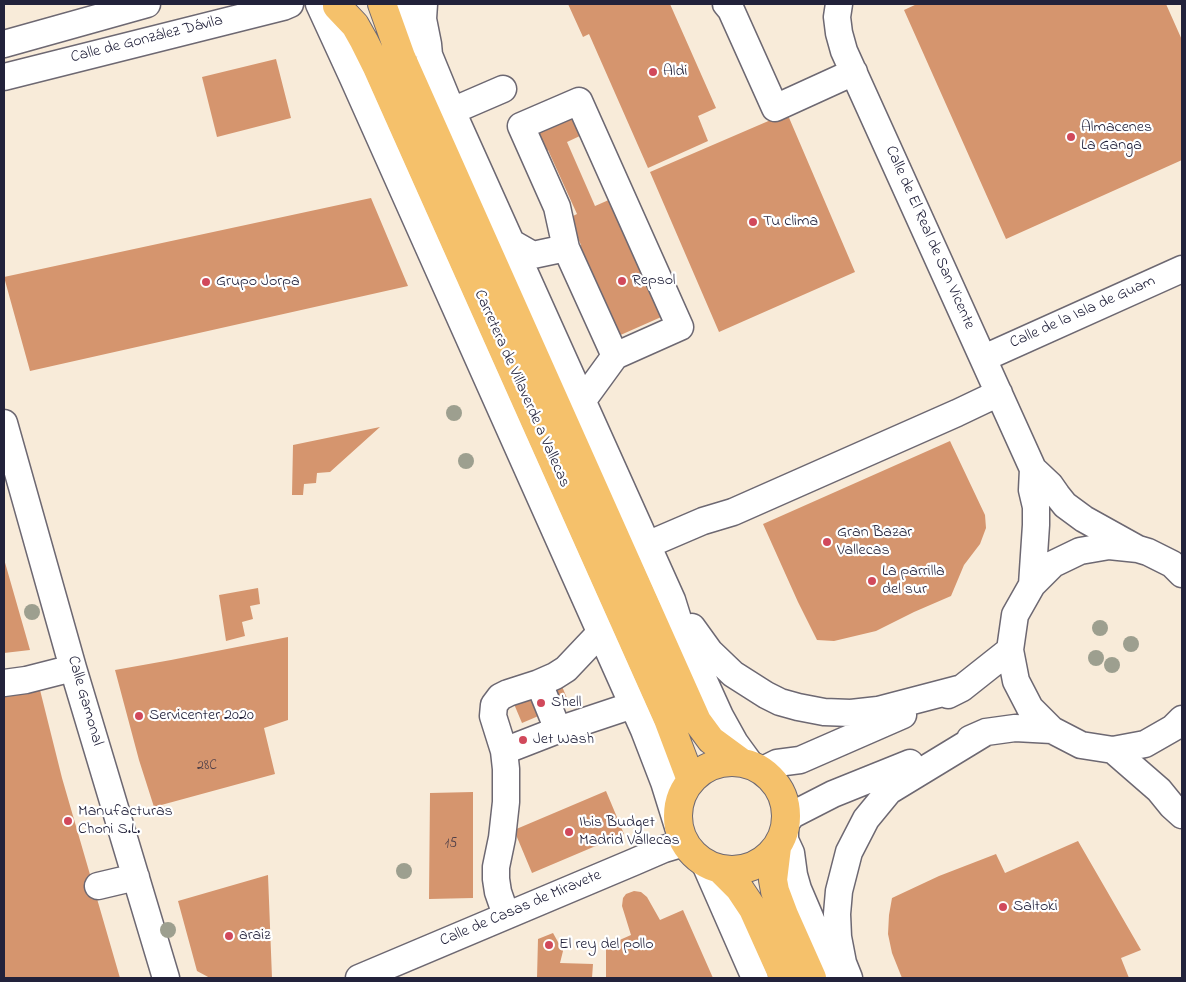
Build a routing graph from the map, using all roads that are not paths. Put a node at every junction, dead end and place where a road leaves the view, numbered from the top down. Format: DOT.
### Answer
graph roads {
  1 [pos="147,4"];
  2 [pos="290,4"];
  3 [pos="330,4"];
  4 [pos="382,4"];
  5 [pos="403,4"];
  6 [pos="424,4"];
  7 [pos="726,4"];
  8 [pos="839,4"];
  9 [pos="4,44"];
  10 [pos="429,55"];
  11 [pos="854,72"];
  12 [pos="4,76"];
  13 [pos="504,89"];
  14 [pos="452,111"];
  15 [pos="512,243"];
  16 [pos="566,248"];
  17 [pos="1182,268"];
  18 [pos="615,356"];
  19 [pos="984,358"];
  20 [pos="999,393"];
  21 [pos="583,400"];
  22 [pos="4,423"];
  23 [pos="1033,469"];
  24 [pos="648,545"];
  25 [pos="1143,551"];
  26 [pos="1182,555"];
  27 [pos="1182,574"];
  28 [pos="1032,584"];
  29 [pos="672,600"];
  30 [pos="601,632"];
  31 [pos="1010,650"];
  32 [pos="74,668"];
  33 [pos="4,683"];
  34 [pos="539,683"];
  35 [pos="962,688"];
  36 [pos="633,705"];
  37 [pos="1182,719"];
  38 [pos="558,730"];
  39 [pos="1052,730"];
  40 [pos="986,732"];
  41 [pos="504,750"];
  42 [pos="1113,750"];
  43 [pos="751,765"];
  44 [pos="691,780"];
  45 [pos="1182,815"];
  46 [pos="782,833"];
  47 [pos="681,835"];
  48 [pos="713,867"];
  49 [pos="136,877"];
  50 [pos="98,886"];
  51 [pos="506,915"];
  52 [pos="166,978"];
  53 [pos="359,978"];
  54 [pos="755,978"];
  55 [pos="784,978"];
  56 [pos="812,978"];
  57 [pos="836,978"];
  58 [pos="849,978"];
  1 -- 9 [label="street, Calle de González Dávila"];
  2 -- 12 [label="street, Calle de González Dávila"];
  3 -- 30 [label="street"];
  3 -- 44 [label="main road, Carretera de Villaverde a Vallecas"];
  4 -- 43 [label="main road, Carretera de Villaverde a Vallecas"];
  5 -- 10 [label="street"];
  6 -- 10 [label="street"];
  7 -- 11 [label="street"];
  8 -- 11 [label="street, Calle de El Real de San Vicente"];
  10 -- 14 [label="street"];
  11 -- 19 [label="street, Calle de El Real de San Vicente"];
  13 -- 14 [label="street"];
  14 -- 15 [label="street"];
  15 -- 16 [label="street"];
  15 -- 21 [label="street"];
  16 -- 18 [label="street"];
  16 -- 18 [label="street"];
  17 -- 19 [label="street, Calle de la Isla de Guam"];
  18 -- 21 [label="street"];
  19 -- 20 [label="street, Calle de El Real de San Vicente"];
  20 -- 23 [label="street, Calle de El Real de San Vicente"];
  20 -- 24 [label="street"];
  21 -- 24 [label="street"];
  22 -- 32 [label="street, Calle Gamonal"];
  23 -- 25 [label="street, Calle de El Real de San Vicente"];
  23 -- 28 [label="street, Calle de El Real de San Vicente"];
  24 -- 29 [label="street"];
  25 -- 26 [label="street"];
  25 -- 27 [label="street, Calle de El Real de San Vicente"];
  25 -- 28 [label="street"];
  28 -- 31 [label="street"];
  29 -- 35 [label="street"];
  29 -- 43 [label="street"];
  30 -- 34 [label="street"];
  30 -- 36 [label="street"];
  31 -- 35 [label="street"];
  31 -- 39 [label="street"];
  32 -- 33 [label="street"];
  32 -- 49 [label="street, Calle Gamonal"];
  34 -- 38 [label="street"];
  34 -- 41 [label="street"];
  35 -- 43 [label="street"];
  36 -- 38 [label="street"];
  36 -- 47 [label="street"];
  37 -- 42 [label="street"];
  38 -- 41 [label="street"];
  39 -- 40 [label="street"];
  39 -- 42 [label="street"];
  40 -- 46 [label="street"];
  40 -- 58 [label="street"];
  41 -- 51 [label="street"];
  42 -- 45 [label="street"];
  43 -- 44 [label="main road"];
  43 -- 46 [label="main road"];
  44 -- 47 [label="main road"];
  46 -- 48 [label="main road"];
  46 -- 56 [label="main road"];
  46 -- 57 [label="street"];
  47 -- 48 [label="main road"];
  47 -- 51 [label="street, Calle de Casas de Miravete"];
  48 -- 54 [label="street"];
  48 -- 55 [label="main road"];
  49 -- 50 [label="street"];
  49 -- 52 [label="street, Calle Gamonal"];
  51 -- 53 [label="street, Calle de Casas de Miravete"];
}
